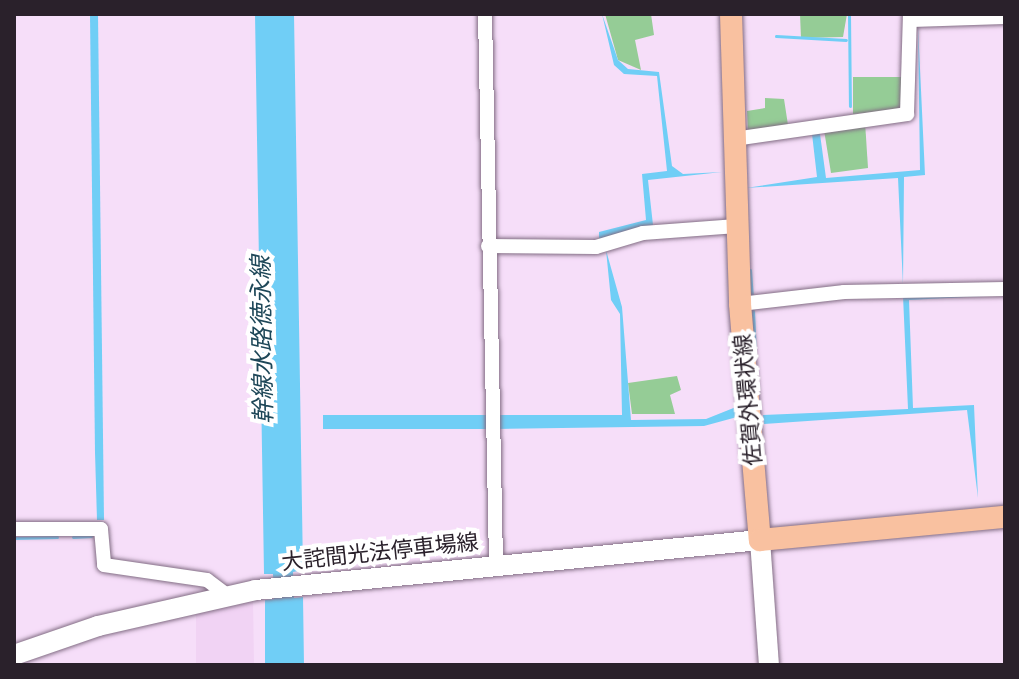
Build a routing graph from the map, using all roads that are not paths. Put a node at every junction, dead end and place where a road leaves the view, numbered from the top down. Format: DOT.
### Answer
graph roads {
  1 [pos="485,14"];
  2 [pos="731,14"];
  3 [pos="911,17"];
  4 [pos="1005,17"];
  5 [pos="734,139"];
  6 [pos="737,226"];
  7 [pos="488,246"];
  8 [pos="1005,289"];
  9 [pos="740,304"];
  10 [pos="1005,517"];
  11 [pos="14,529"];
  12 [pos="760,540"];
  13 [pos="496,564"];
  14 [pos="227,595"];
  15 [pos="14,655"];
  16 [pos="769,665"];
  1 -- 7 [label="street"];
  2 -- 5 [label="main road, 佐賀外環状線"];
  3 -- 4 [label="street"];
  3 -- 5 [label="street"];
  5 -- 6 [label="main road, 佐賀外環状線"];
  6 -- 7 [label="street"];
  6 -- 9 [label="main road, 佐賀外環状線"];
  7 -- 13 [label="street"];
  8 -- 9 [label="street"];
  9 -- 12 [label="main road, 佐賀外環状線"];
  10 -- 12 [label="main road"];
  11 -- 14 [label="street"];
  12 -- 13 [label="main road, 大詫間光法停車場線"];
  12 -- 16 [label="main road"];
  13 -- 14 [label="main road, 大詫間光法停車場線"];
  14 -- 15 [label="main road, 大詫間光法停車場線"];
}
